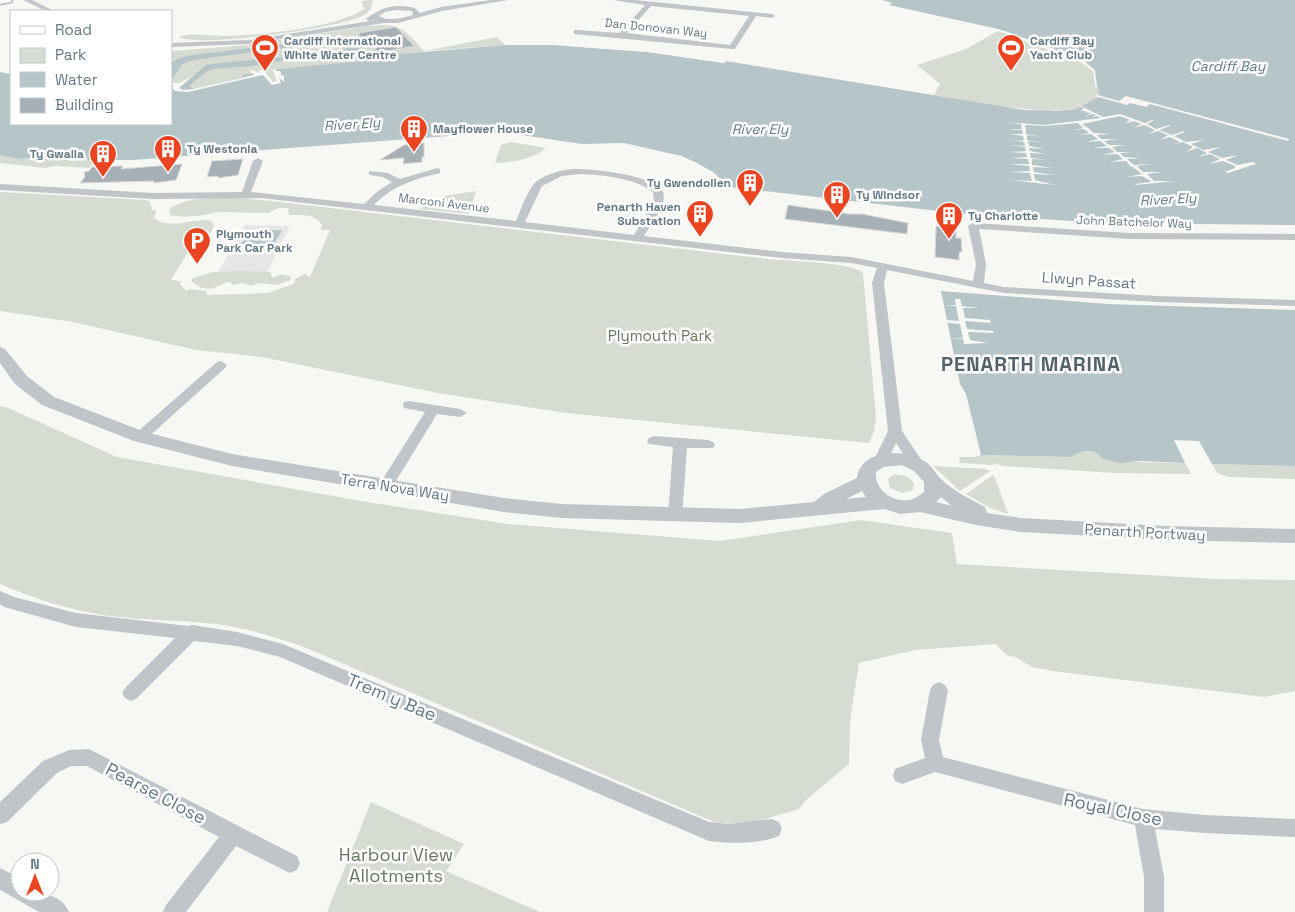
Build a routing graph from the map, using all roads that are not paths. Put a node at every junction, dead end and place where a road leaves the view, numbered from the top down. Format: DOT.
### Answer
graph roads {
  1 [pos="7,0"];
  2 [pos="26,0"];
  3 [pos="396,0"];
  4 [pos="505,0"];
  5 [pos="616,0"];
  6 [pos="0,1"];
  7 [pos="384,2"];
  8 [pos="649,4"];
  9 [pos="402,8"];
  10 [pos="410,8"];
  11 [pos="442,9"];
  12 [pos="49,10"];
  13 [pos="382,11"];
  14 [pos="754,14"];
  15 [pos="417,15"];
  16 [pos="376,16"];
  17 [pos="772,16"];
  18 [pos="384,21"];
  19 [pos="350,25"];
  20 [pos="577,32"];
  21 [pos="622,34"];
  22 [pos="172,45"];
  23 [pos="258,161"];
  24 [pos="437,171"];
  25 [pos="372,173"];
  26 [pos="399,182"];
  27 [pos="0,187"];
  28 [pos="244,194"];
  29 [pos="366,207"];
  30 [pos="519,225"];
  31 [pos="1295,237"];
  32 [pos="637,239"];
  33 [pos="883,266"];
  34 [pos="978,286"];
  35 [pos="1295,303"];
  36 [pos="0,352"];
  37 [pos="221,364"];
  38 [pos="409,405"];
  39 [pos="433,409"];
  40 [pos="460,413"];
  41 [pos="895,431"];
  42 [pos="140,437"];
  43 [pos="654,441"];
  44 [pos="680,444"];
  45 [pos="708,445"];
  46 [pos="881,460"];
  47 [pos="917,464"];
  48 [pos="864,482"];
  49 [pos="933,482"];
  50 [pos="386,485"];
  51 [pos="884,502"];
  52 [pos="920,505"];
  53 [pos="820,507"];
  54 [pos="675,516"];
  55 [pos="996,521"];
  56 [pos="1295,536"];
  57 [pos="3,603"];
  58 [pos="192,632"];
  59 [pos="939,690"];
  60 [pos="131,693"];
  61 [pos="935,763"];
  62 [pos="902,775"];
  63 [pos="0,815"];
  64 [pos="1142,818"];
  65 [pos="1295,828"];
  66 [pos="772,829"];
  67 [pos="233,834"];
  68 [pos="290,863"];
  69 [pos="42,902"];
  70 [pos="59,912"];
  71 [pos="173,912"];
  72 [pos="1154,912"];
  1 -- 6 [label="main road"];
  2 -- 12 [label="street"];
  3 -- 9 [label="street"];
  4 -- 11 [label="street"];
  5 -- 8 [label="street"];
  7 -- 13 [label="street"];
  8 -- 14 [label="street"];
  8 -- 21 [label="street"];
  9 -- 10 [label="street"];
  9 -- 13 [label="street"];
  10 -- 11 [label="street"];
  10 -- 15 [label="street"];
  11 -- 15 [label="street"];
  13 -- 16 [label="street"];
  14 -- 17 [label="street"];
  14 -- 21 [label="street, Dan Donovan Way"];
  15 -- 18 [label="street"];
  16 -- 18 [label="street"];
  16 -- 19 [label="street"];
  18 -- 19 [label="street"];
  19 -- 22 [label="street"];
  20 -- 21 [label="street, Dan Donovan Way"];
  23 -- 28 [label="street"];
  24 -- 26 [label="street"];
  25 -- 26 [label="street"];
  26 -- 29 [label="street"];
  27 -- 28 [label="street, Marconi Avenue"];
  28 -- 29 [label="street, Marconi Avenue"];
  29 -- 30 [label="street, Marconi Avenue"];
  30 -- 32 [label="street, Marconi Avenue"];
  30 -- 32 [label="street"];
  31 -- 34 [label="street, John Batchelor Way"];
  32 -- 33 [label="street, Marconi Avenue"];
  33 -- 34 [label="street, Llwyn Passat"];
  33 -- 41 [label="street"];
  34 -- 35 [label="street, Llwyn Passat"];
  36 -- 42 [label="street, Terra Nova Way"];
  37 -- 42 [label="street"];
  38 -- 39 [label="street"];
  39 -- 40 [label="street"];
  39 -- 50 [label="street"];
  41 -- 46 [label="street"];
  41 -- 47 [label="street"];
  42 -- 50 [label="street, Terra Nova Way"];
  43 -- 44 [label="street"];
  44 -- 45 [label="street"];
  44 -- 54 [label="street"];
  46 -- 47 [label="street"];
  46 -- 48 [label="street"];
  47 -- 49 [label="street"];
  48 -- 51 [label="street"];
  48 -- 53 [label="street, Terra Nova Way"];
  49 -- 52 [label="street"];
  49 -- 55 [label="street, Penarth Portway"];
  50 -- 54 [label="street, Terra Nova Way"];
  51 -- 52 [label="street"];
  51 -- 53 [label="street, Terra Nova Way"];
  52 -- 55 [label="street, Penarth Portway"];
  53 -- 54 [label="street, Terra Nova Way"];
  55 -- 56 [label="street, Penarth Portway"];
  57 -- 58 [label="street, Trem y Bae"];
  58 -- 60 [label="street"];
  58 -- 66 [label="street, Trem y Bae"];
  59 -- 61 [label="street"];
  61 -- 62 [label="street"];
  61 -- 64 [label="street, Royal Close"];
  63 -- 67 [label="street, Pearse Close"];
  64 -- 65 [label="street, Royal Close"];
  64 -- 72 [label="street"];
  67 -- 68 [label="street, Pearse Close"];
  67 -- 71 [label="street"];
  69 -- 70 [label="street"];
}
